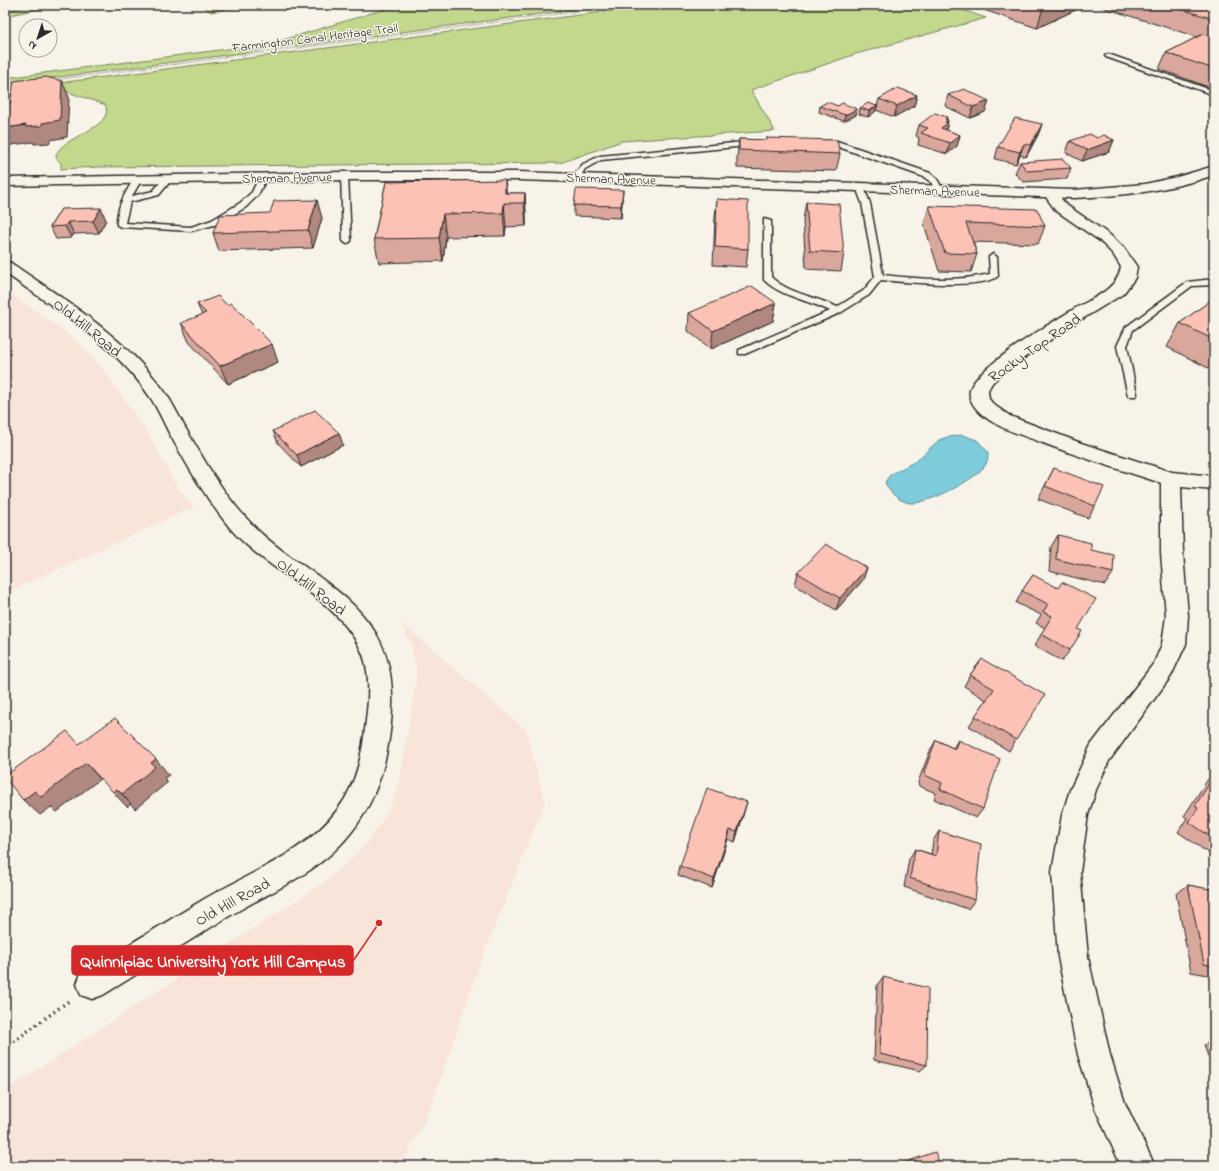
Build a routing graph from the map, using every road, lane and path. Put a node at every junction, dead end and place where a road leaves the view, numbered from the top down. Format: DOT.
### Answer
graph roads {
  1 [pos="627,5"];
  2 [pos="1108,56"];
  3 [pos="51,80"];
  4 [pos="20,84"];
  5 [pos="5,86"];
  6 [pos="1214,93"];
  7 [pos="764,142"];
  8 [pos="818,143"];
  9 [pos="1214,170"];
  10 [pos="344,176"];
  11 [pos="263,177"];
  12 [pos="576,177"];
  13 [pos="169,178"];
  14 [pos="138,179"];
  15 [pos="5,182"];
  16 [pos="860,187"];
  17 [pos="938,190"];
  18 [pos="1051,194"];
  19 [pos="126,200"];
  20 [pos="767,221"];
  21 [pos="347,241"];
  22 [pos="993,257"];
  23 [pos="5,266"];
  24 [pos="879,277"];
  25 [pos="1214,282"];
  26 [pos="837,311"];
  27 [pos="742,352"];
  28 [pos="1132,394"];
  29 [pos="1171,479"];
  30 [pos="1214,483"];
  31 [pos="92,984"];
  32 [pos="5,1048"];
  33 [pos="1138,1166"];
  1 -- 3 [label="path, Farmington Canal Heritage Trail"];
  2 -- 6 [label="lane"];
  4 -- 5 [label="path"];
  7 -- 12 [label="lane"];
  8 -- 17 [label="lane"];
  9 -- 18 [label="street, Sherman Avenue"];
  10 -- 11 [label="street, Sherman Avenue"];
  10 -- 12 [label="street, Sherman Avenue"];
  10 -- 21 [label="lane"];
  11 -- 13 [label="street, Sherman Avenue"];
  11 -- 19 [label="lane"];
  12 -- 16 [label="street, Sherman Avenue"];
  13 -- 14 [label="street, Sherman Avenue"];
  13 -- 19 [label="lane"];
  14 -- 15 [label="street, Sherman Avenue"];
  14 -- 19 [label="lane"];
  16 -- 17 [label="street, Sherman Avenue"];
  16 -- 24 [label="lane"];
  17 -- 18 [label="street, Sherman Avenue"];
  18 -- 29 [label="street, Rocky Top Road"];
  20 -- 26 [label="lane"];
  22 -- 24 [label="lane"];
  23 -- 31 [label="street, Old Hill Road"];
  24 -- 26 [label="lane"];
  25 -- 28 [label="lane"];
  26 -- 27 [label="lane"];
  29 -- 30 [label="street, Rocky Top Road"];
  29 -- 33 [label="street"];
  31 -- 32 [label="path"];
}
